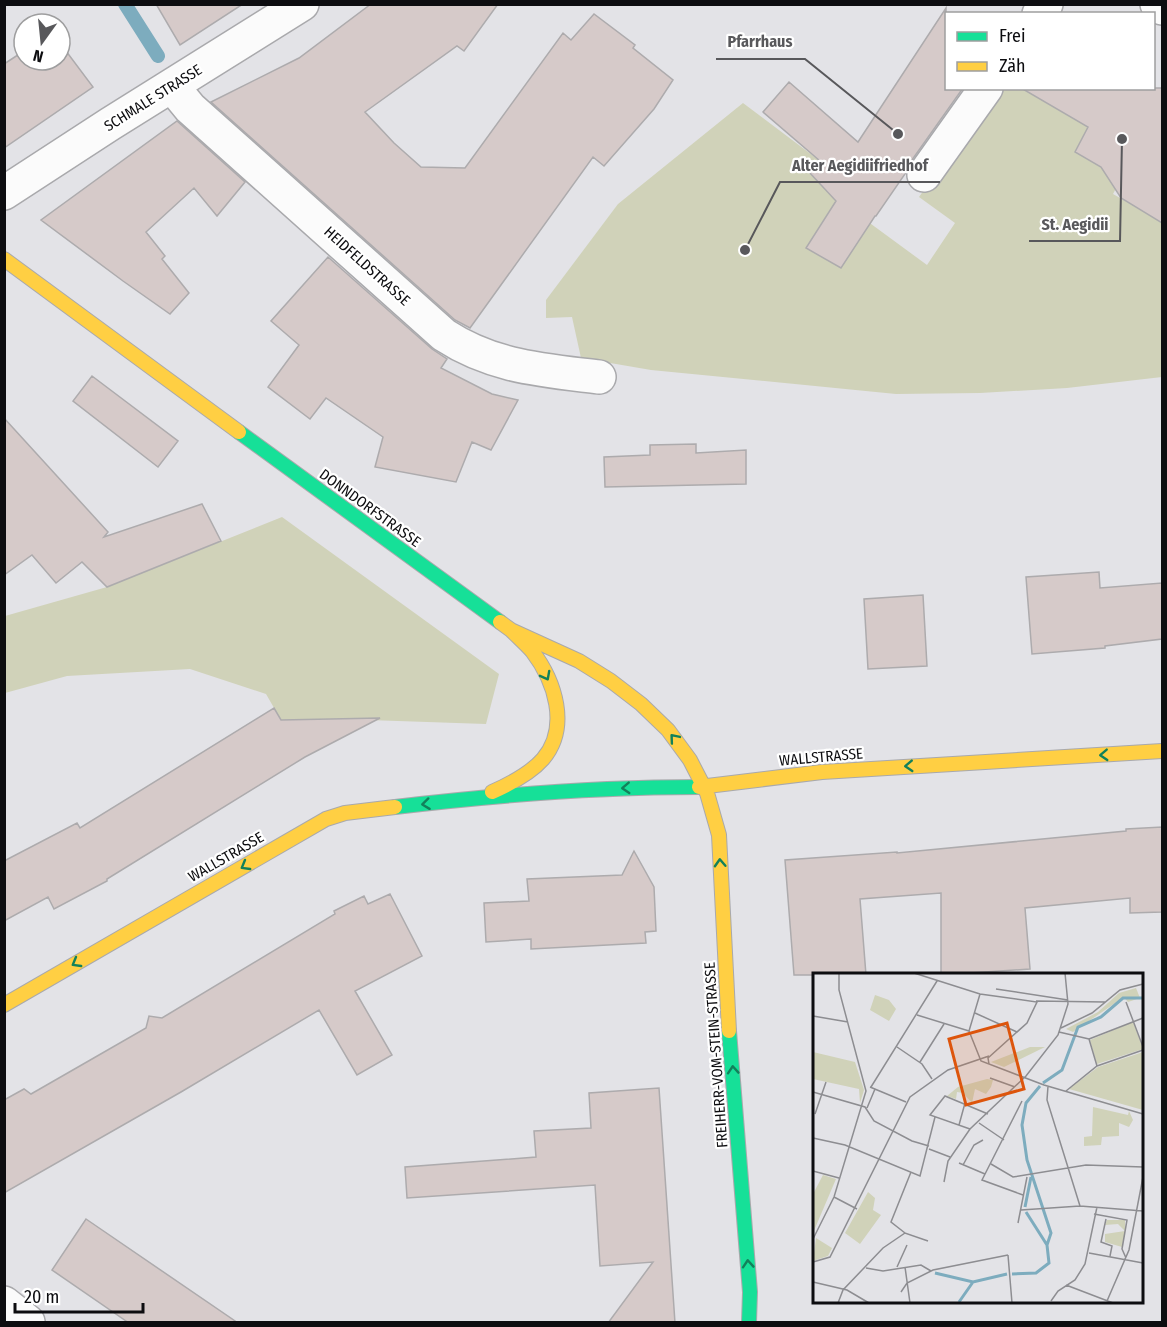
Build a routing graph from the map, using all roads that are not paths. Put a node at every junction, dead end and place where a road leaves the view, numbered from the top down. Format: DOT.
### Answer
graph roads {
  1 [pos="302,4"];
  2 [pos="1157,4"];
  3 [pos="1162,8"];
  4 [pos="172,86"];
  5 [pos="985,90"];
  6 [pos="924,175"];
  7 [pos="4,193"];
  8 [pos="4,259"];
  9 [pos="599,377"];
  10 [pos="511,630"];
  11 [pos="1162,751"];
  12 [pos="705,787"];
  13 [pos="484,796"];
  14 [pos="4,1005"];
  15 [pos="4,1303"];
  16 [pos="28,1323"];
  17 [pos="749,1323"];
  1 -- 4 [label="street, SCHMALE STRASSE"];
  2 -- 3 [label="street"];
  4 -- 7 [label="street, SCHMALE STRASSE"];
  4 -- 9 [label="street, HEIDFELDSTRASSE"];
  5 -- 6 [label="street"];
  8 -- 10 [label="main road, DONNDORFSTRASSE"];
  12 -- 10 [label="main road, DONNDORFSTRASSE, one-way"];
  10 -- 13 [label="main road, WALLSTRASSE, one-way"];
  11 -- 12 [label="main road, WALLSTRASSE, one-way"];
  12 -- 13 [label="main road, WALLSTRASSE, one-way"];
  17 -- 12 [label="main road, FREIHERR-VOM-STEIN-STRASSE, one-way"];
  13 -- 14 [label="main road, WALLSTRASSE, one-way"];
  15 -- 16 [label="street"];
}
